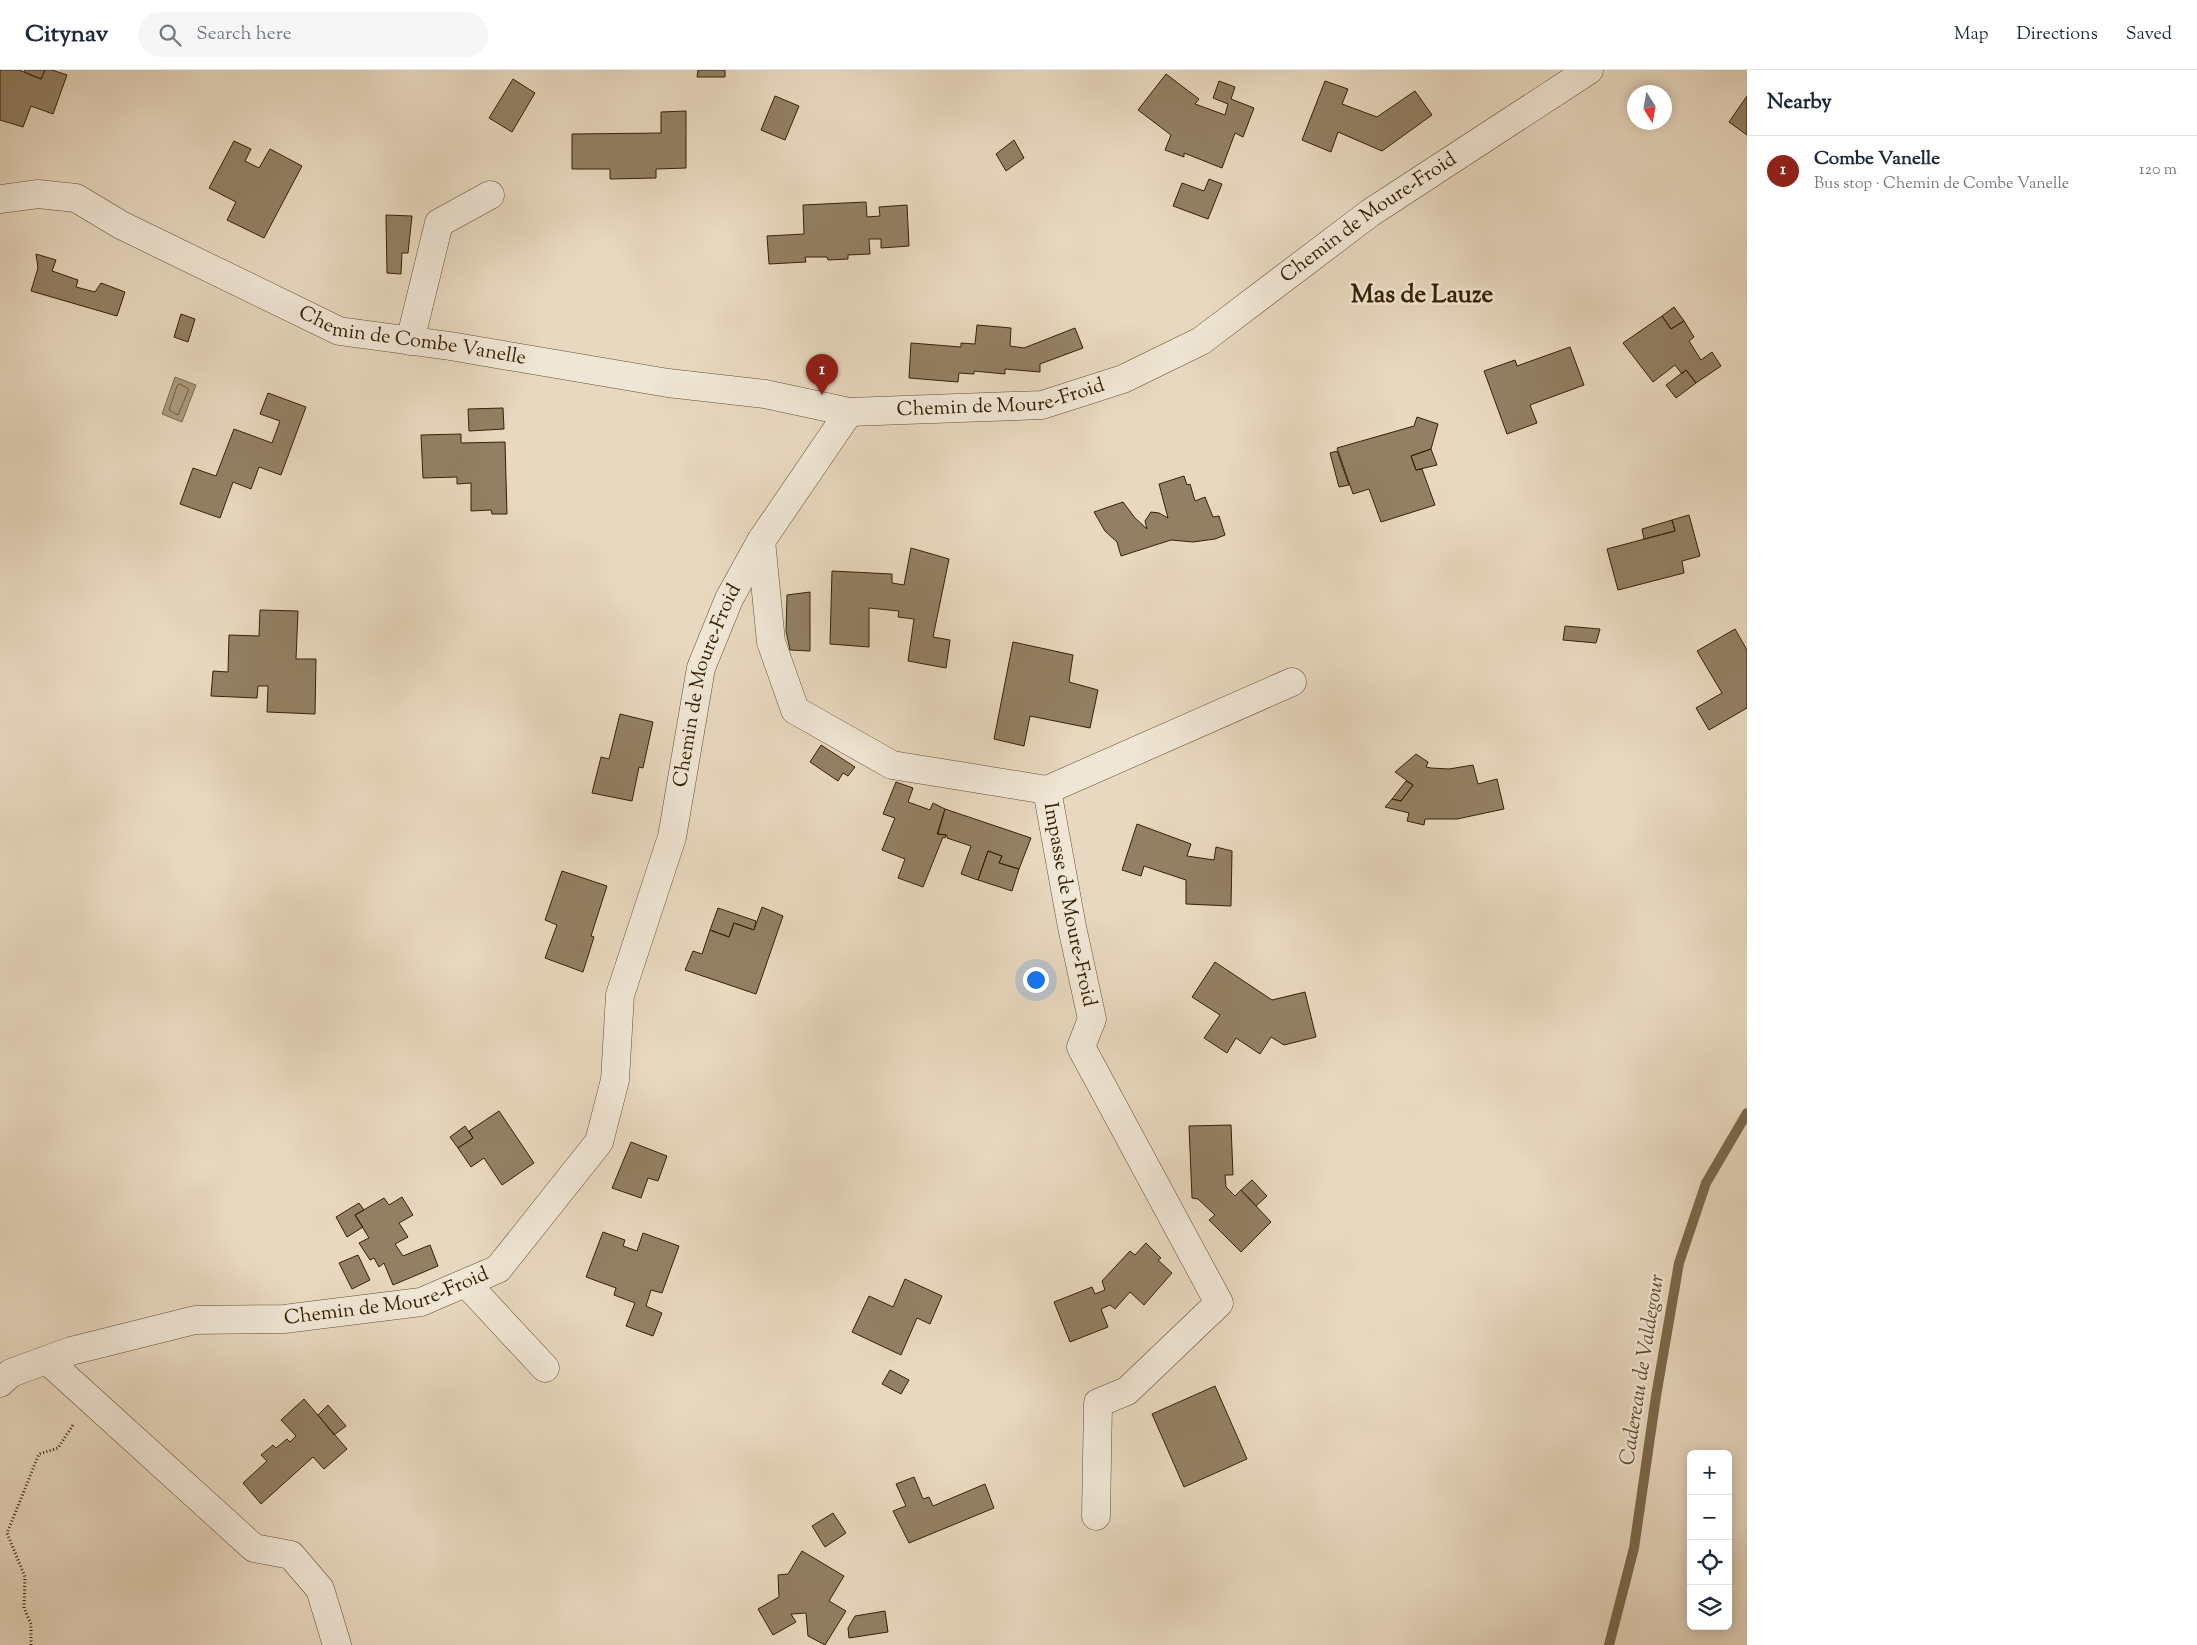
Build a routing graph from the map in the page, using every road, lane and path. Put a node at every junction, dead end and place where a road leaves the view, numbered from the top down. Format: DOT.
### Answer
graph roads {
  1 [pos="1589,70"];
  2 [pos="490,195"];
  3 [pos="0,199"];
  4 [pos="410,341"];
  5 [pos="849,412"];
  6 [pos="761,541"];
  7 [pos="1292,682"];
  8 [pos="1047,790"];
  9 [pos="466,1283"];
  10 [pos="48,1361"];
  11 [pos="545,1368"];
  12 [pos="0,1383"];
  13 [pos="82,1391"];
  14 [pos="1096,1516"];
  15 [pos="31,1645"];
  16 [pos="337,1645"];
  1 -- 5 [label="street, Chemin de Moure-Froid"];
  2 -- 4 [label="street"];
  3 -- 4 [label="street, Chemin de Combe Vanelle"];
  4 -- 5 [label="street, Chemin de Combe Vanelle"];
  5 -- 6 [label="street, Chemin de Moure-Froid"];
  6 -- 8 [label="street, Impasse de Moure-Froid"];
  6 -- 9 [label="street, Chemin de Moure-Froid"];
  7 -- 8 [label="street"];
  8 -- 14 [label="street, Impasse de Moure-Froid"];
  9 -- 10 [label="street, Chemin de Moure-Froid"];
  9 -- 11 [label="street"];
  10 -- 12 [label="street, Chemin de Moure-Froid"];
  10 -- 13 [label="street"];
  13 -- 15 [label="path"];
  13 -- 16 [label="street"];
}
